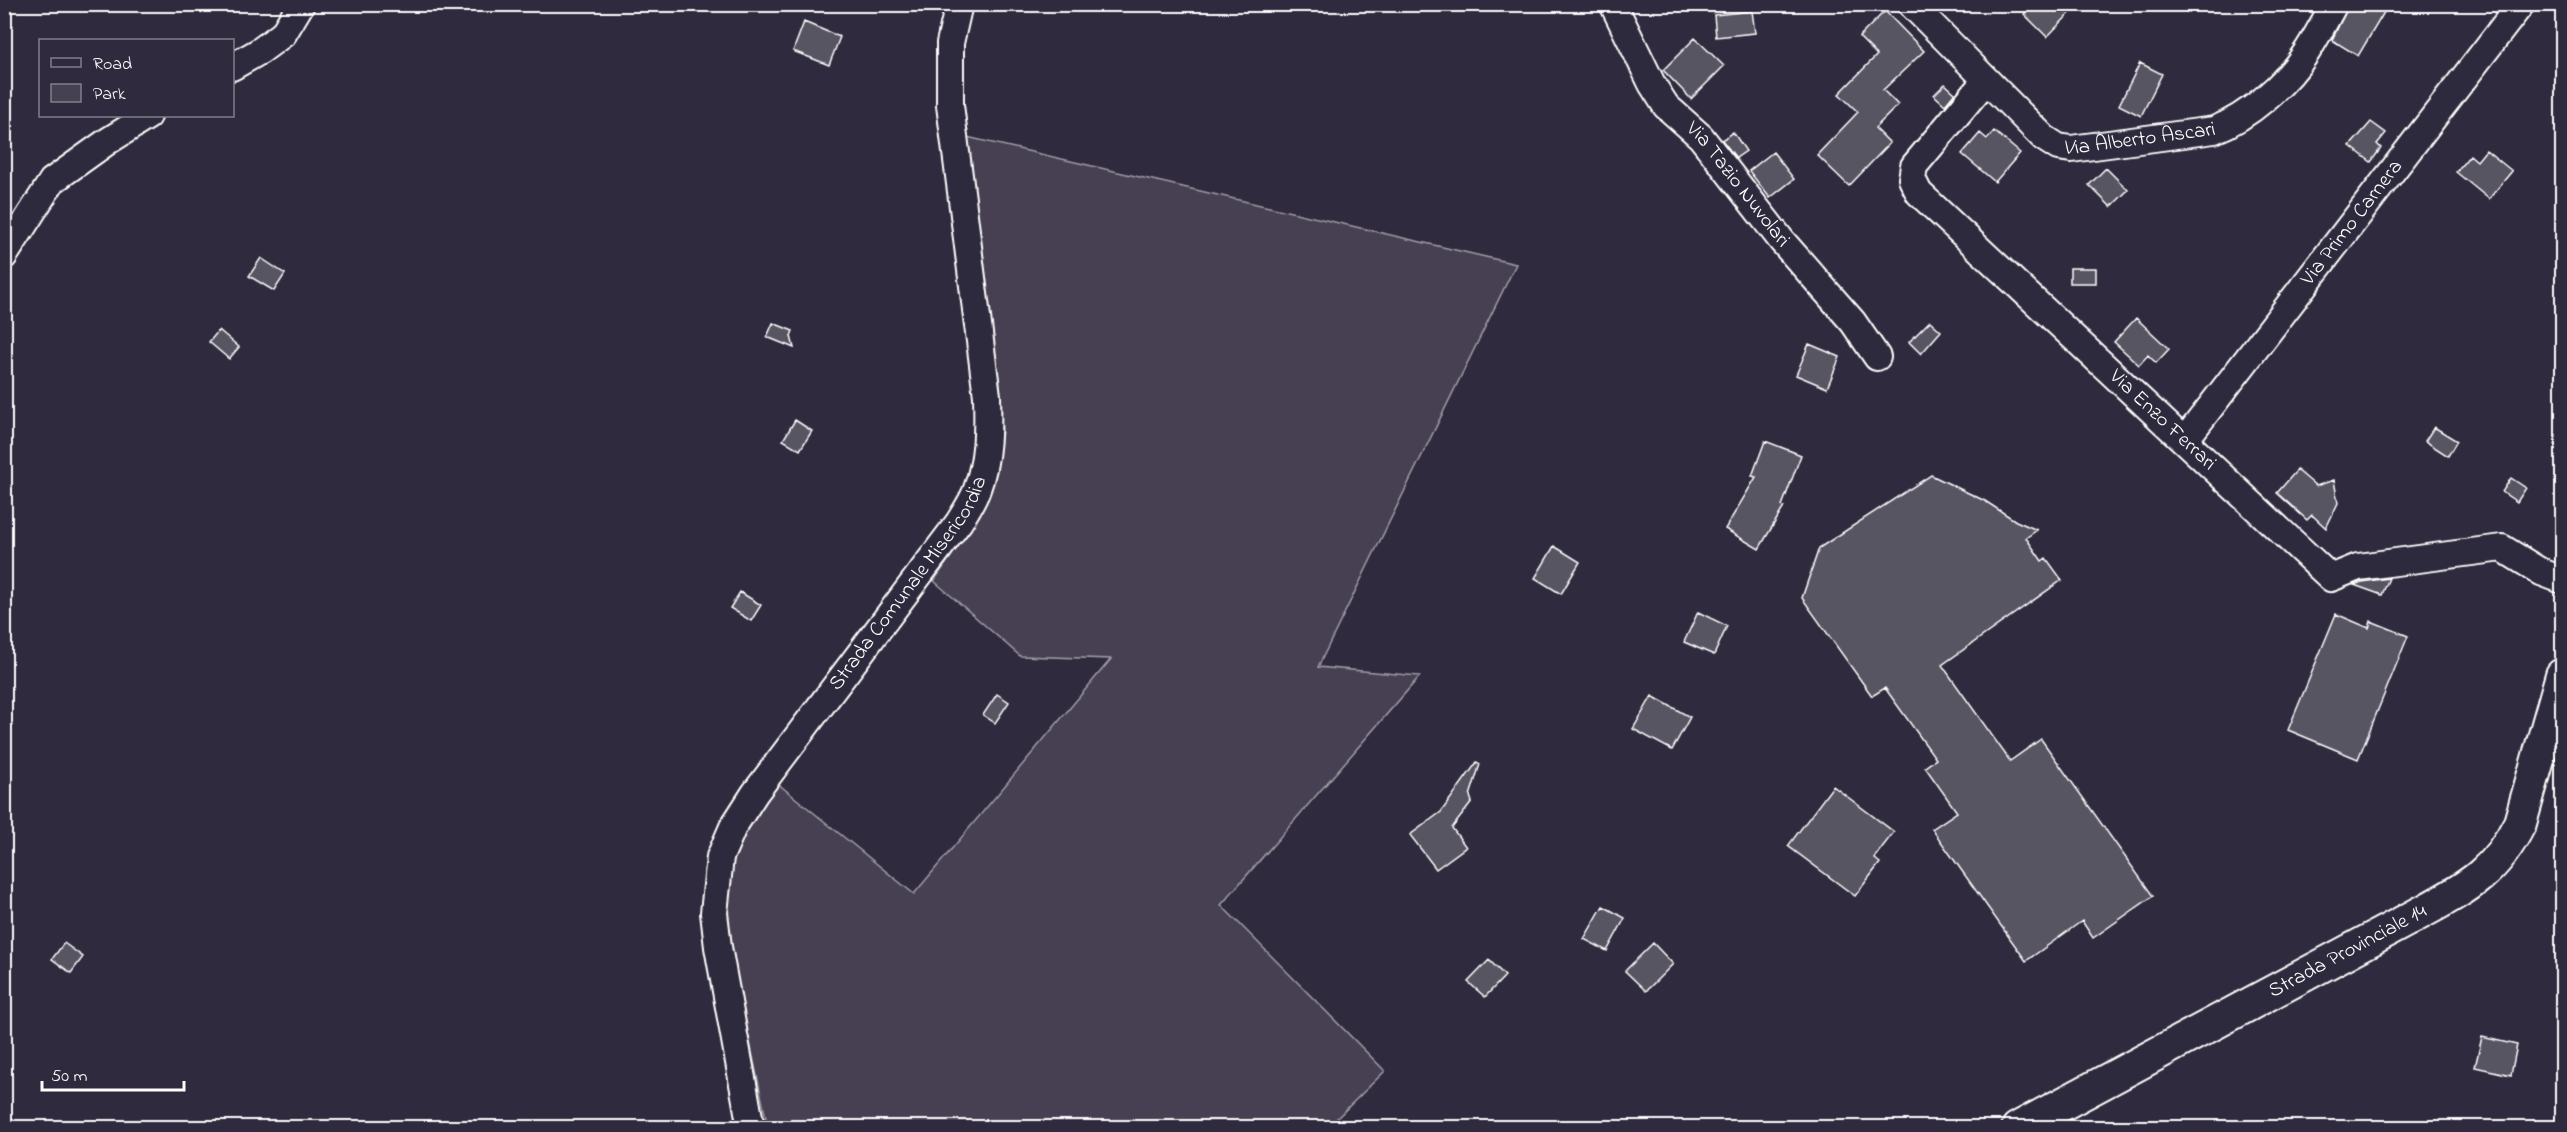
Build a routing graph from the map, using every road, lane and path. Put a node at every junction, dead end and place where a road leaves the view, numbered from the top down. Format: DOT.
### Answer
graph roads {
  1 [pos="301,4"];
  2 [pos="959,4"];
  3 [pos="1613,4"];
  4 [pos="1911,4"];
  5 [pos="2334,4"];
  6 [pos="2521,4"];
  7 [pos="234,66"];
  8 [pos="1986,80"];
  9 [pos="146,117"];
  10 [pos="4,255"];
  11 [pos="1877,357"];
  12 [pos="2185,440"];
  13 [pos="2562,580"];
  14 [pos="2562,675"];
  15 [pos="2556,719"];
  16 [pos="751,1128"];
  17 [pos="2018,1128"];
  1 -- 7 [label="street"];
  2 -- 16 [label="street, Strada Comunale Misericordia"];
  3 -- 11 [label="street, Via Tazio Nuvolari"];
  4 -- 8 [label="street, Via Alberto Ascari"];
  5 -- 8 [label="street, Via Alberto Ascari"];
  6 -- 12 [label="street, Via Primo Carnera"];
  8 -- 12 [label="street, Via Enzo Ferrari"];
  9 -- 10 [label="street"];
  12 -- 13 [label="street, Via Enzo Ferrari"];
  14 -- 15 [label="main road, Strada Provinciale 14"];
  15 -- 17 [label="main road, Strada Provinciale 14"];
}
